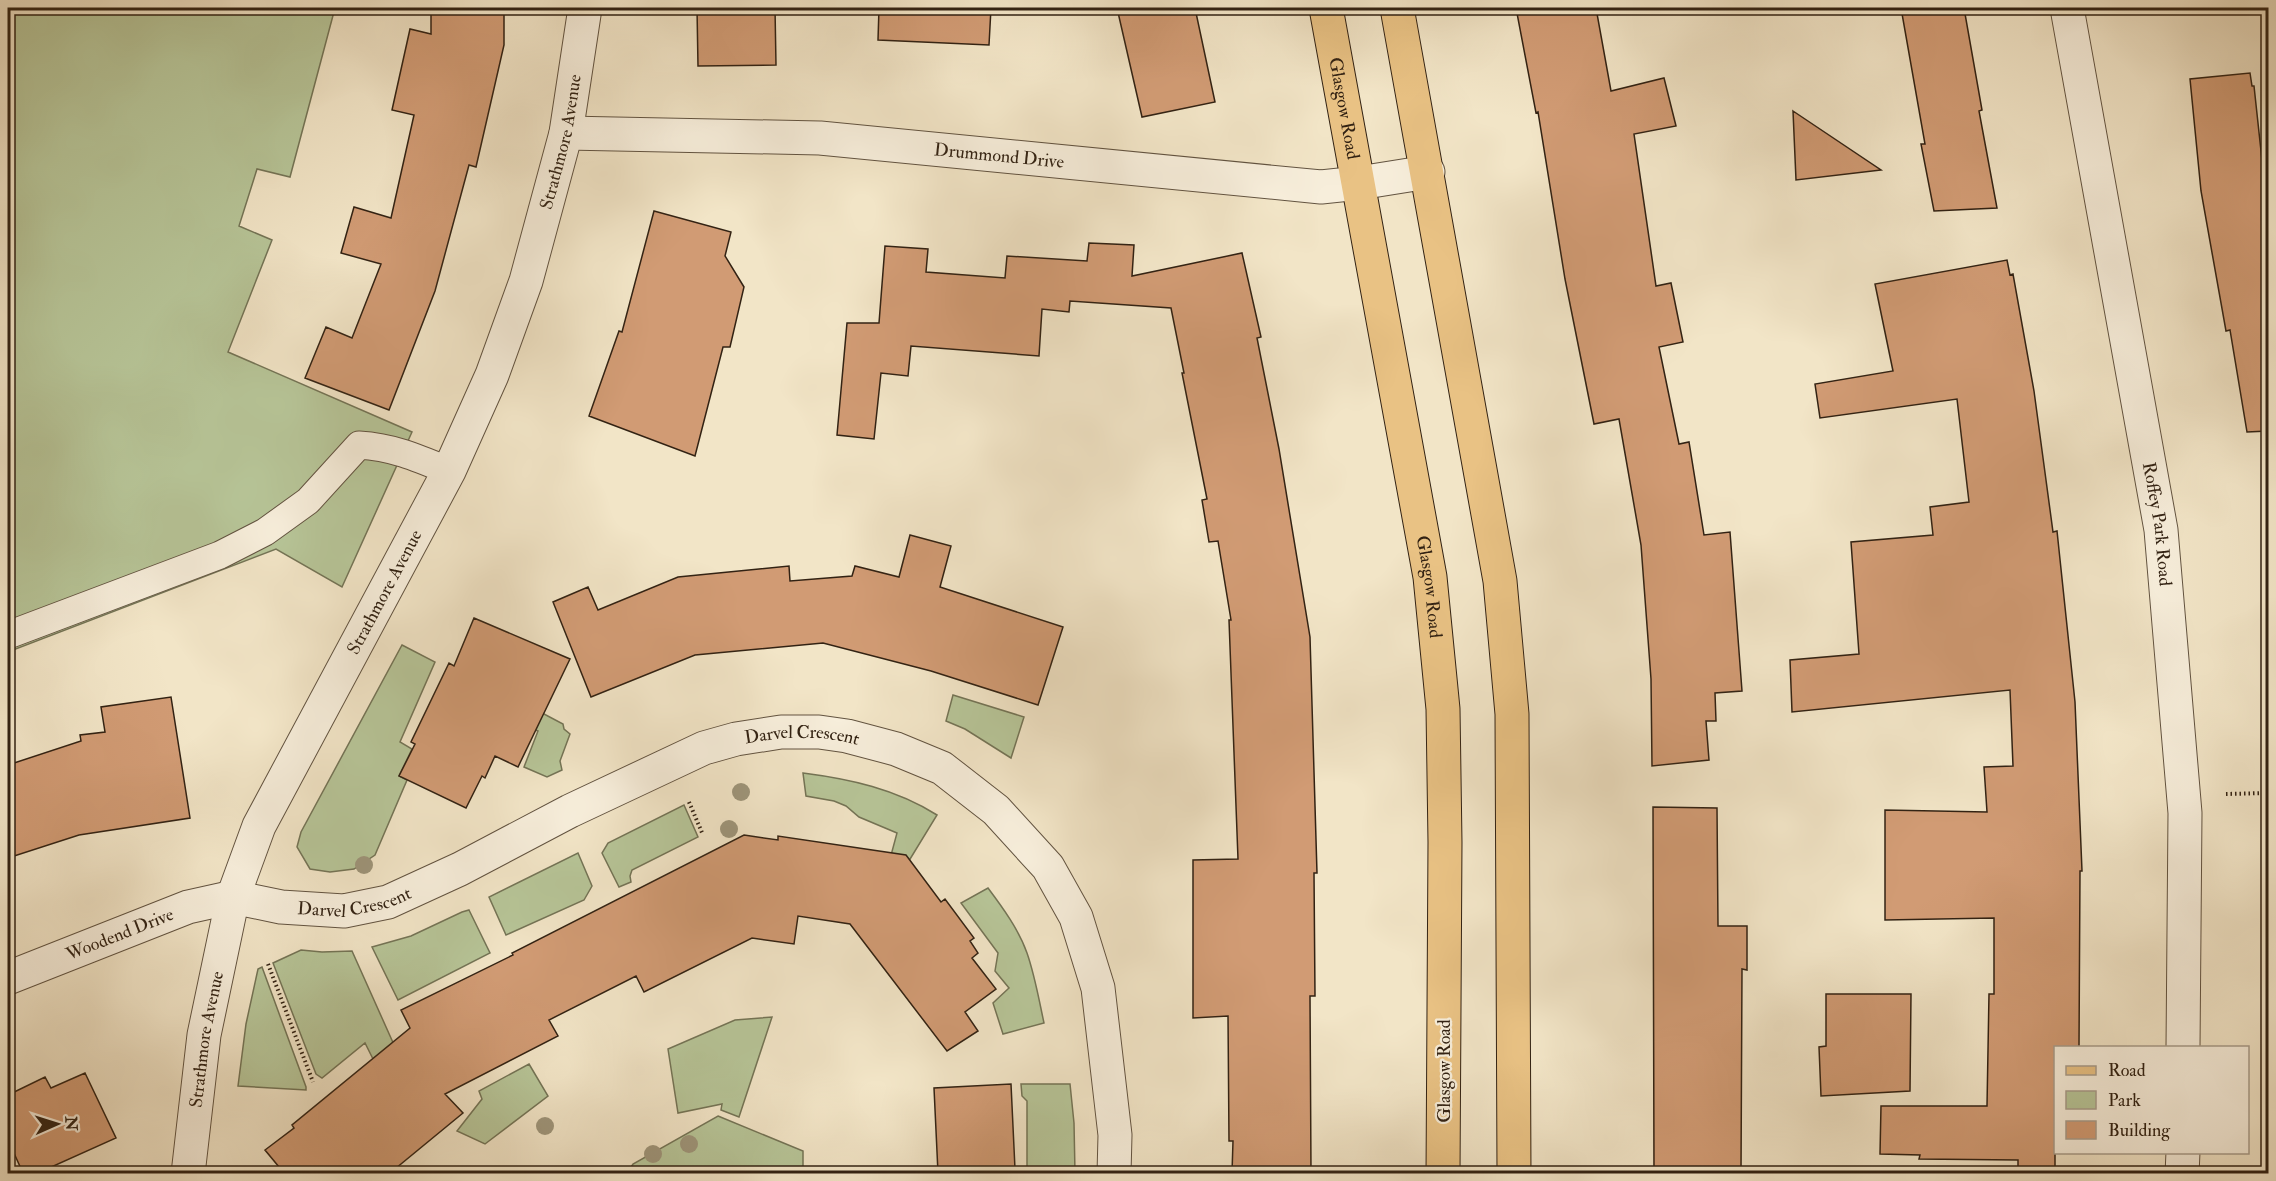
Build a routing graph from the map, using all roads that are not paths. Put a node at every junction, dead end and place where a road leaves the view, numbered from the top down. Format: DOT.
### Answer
graph roads {
  1 [pos="585,8"];
  2 [pos="1326,8"];
  3 [pos="1397,8"];
  4 [pos="2067,8"];
  5 [pos="566,133"];
  6 [pos="1428,172"];
  7 [pos="1359,183"];
  8 [pos="449,471"];
  9 [pos="8,635"];
  10 [pos="232,897"];
  11 [pos="8,978"];
  12 [pos="2183,1046"];
  13 [pos="2183,1154"];
  14 [pos="188,1173"];
  15 [pos="1114,1173"];
  16 [pos="1443,1173"];
  17 [pos="1514,1173"];
  18 [pos="2182,1173"];
  1 -- 5 [label="street, Strathmore Avenue"];
  2 -- 7 [label="main road, Glasgow Road"];
  3 -- 6 [label="main road"];
  4 -- 12 [label="street, Roffey Park Road"];
  5 -- 7 [label="street, Drummond Drive"];
  5 -- 8 [label="street, Strathmore Avenue"];
  6 -- 7 [label="street, Drummond Drive"];
  6 -- 17 [label="main road"];
  7 -- 16 [label="main road, Glasgow Road"];
  8 -- 9 [label="lane"];
  8 -- 10 [label="street, Strathmore Avenue"];
  10 -- 11 [label="street, Woodend Drive"];
  10 -- 14 [label="street, Strathmore Avenue"];
  10 -- 15 [label="street, Darvel Crescent"];
  13 -- 18 [label="street"];
}
